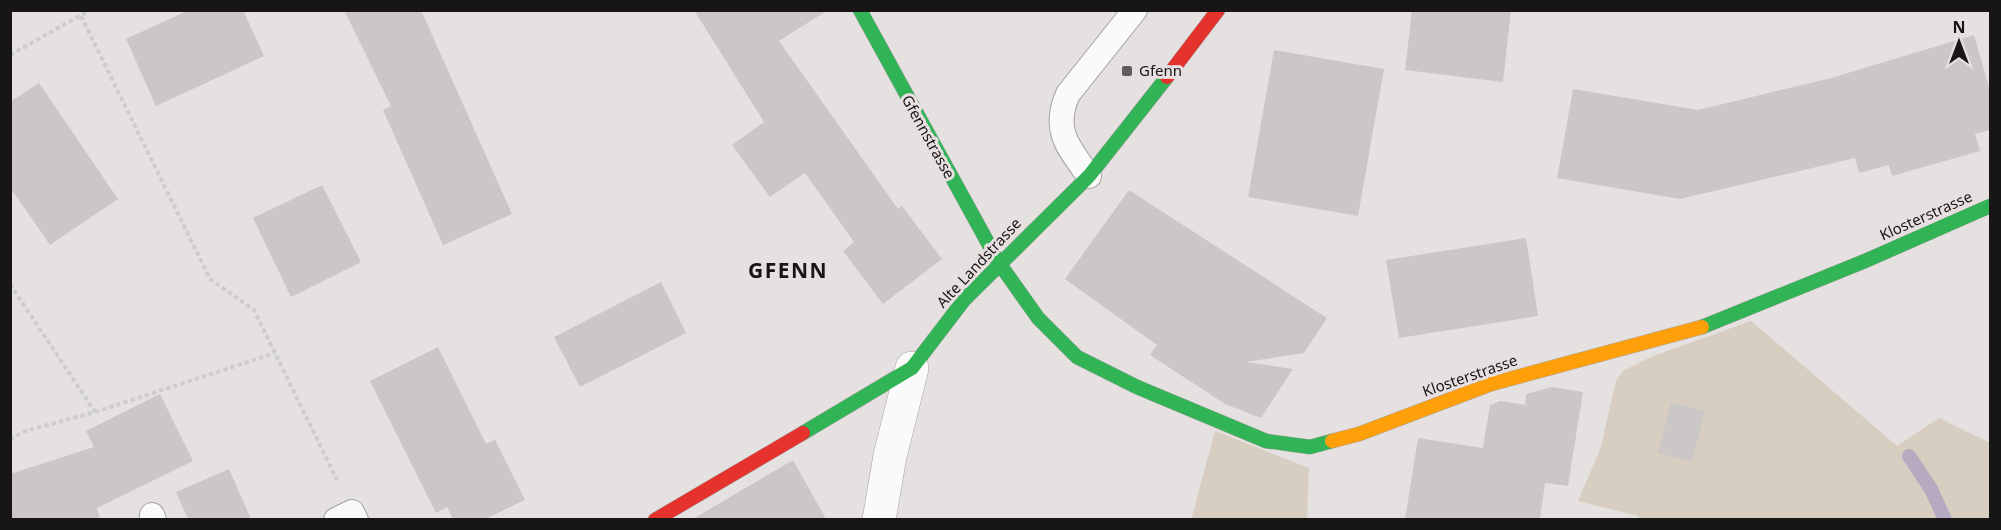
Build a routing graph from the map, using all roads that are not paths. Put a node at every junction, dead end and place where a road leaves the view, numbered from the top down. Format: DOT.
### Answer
graph roads {
  1 [pos="860,10"];
  2 [pos="1134,10"];
  3 [pos="1218,10"];
  4 [pos="1089,176"];
  5 [pos="1990,206"];
  6 [pos="999,263"];
  7 [pos="912,368"];
  8 [pos="655,519"];
  9 [pos="879,519"];
  1 -- 6 [label="street, Gfennstrasse"];
  2 -- 4 [label="lane"];
  3 -- 4 [label="street, Alte Landstrasse"];
  4 -- 6 [label="street, Alte Landstrasse"];
  5 -- 6 [label="street, Klosterstrasse"];
  6 -- 7 [label="street, Alte Landstrasse"];
  7 -- 8 [label="street, Alte Landstrasse"];
  7 -- 9 [label="street"];
}
